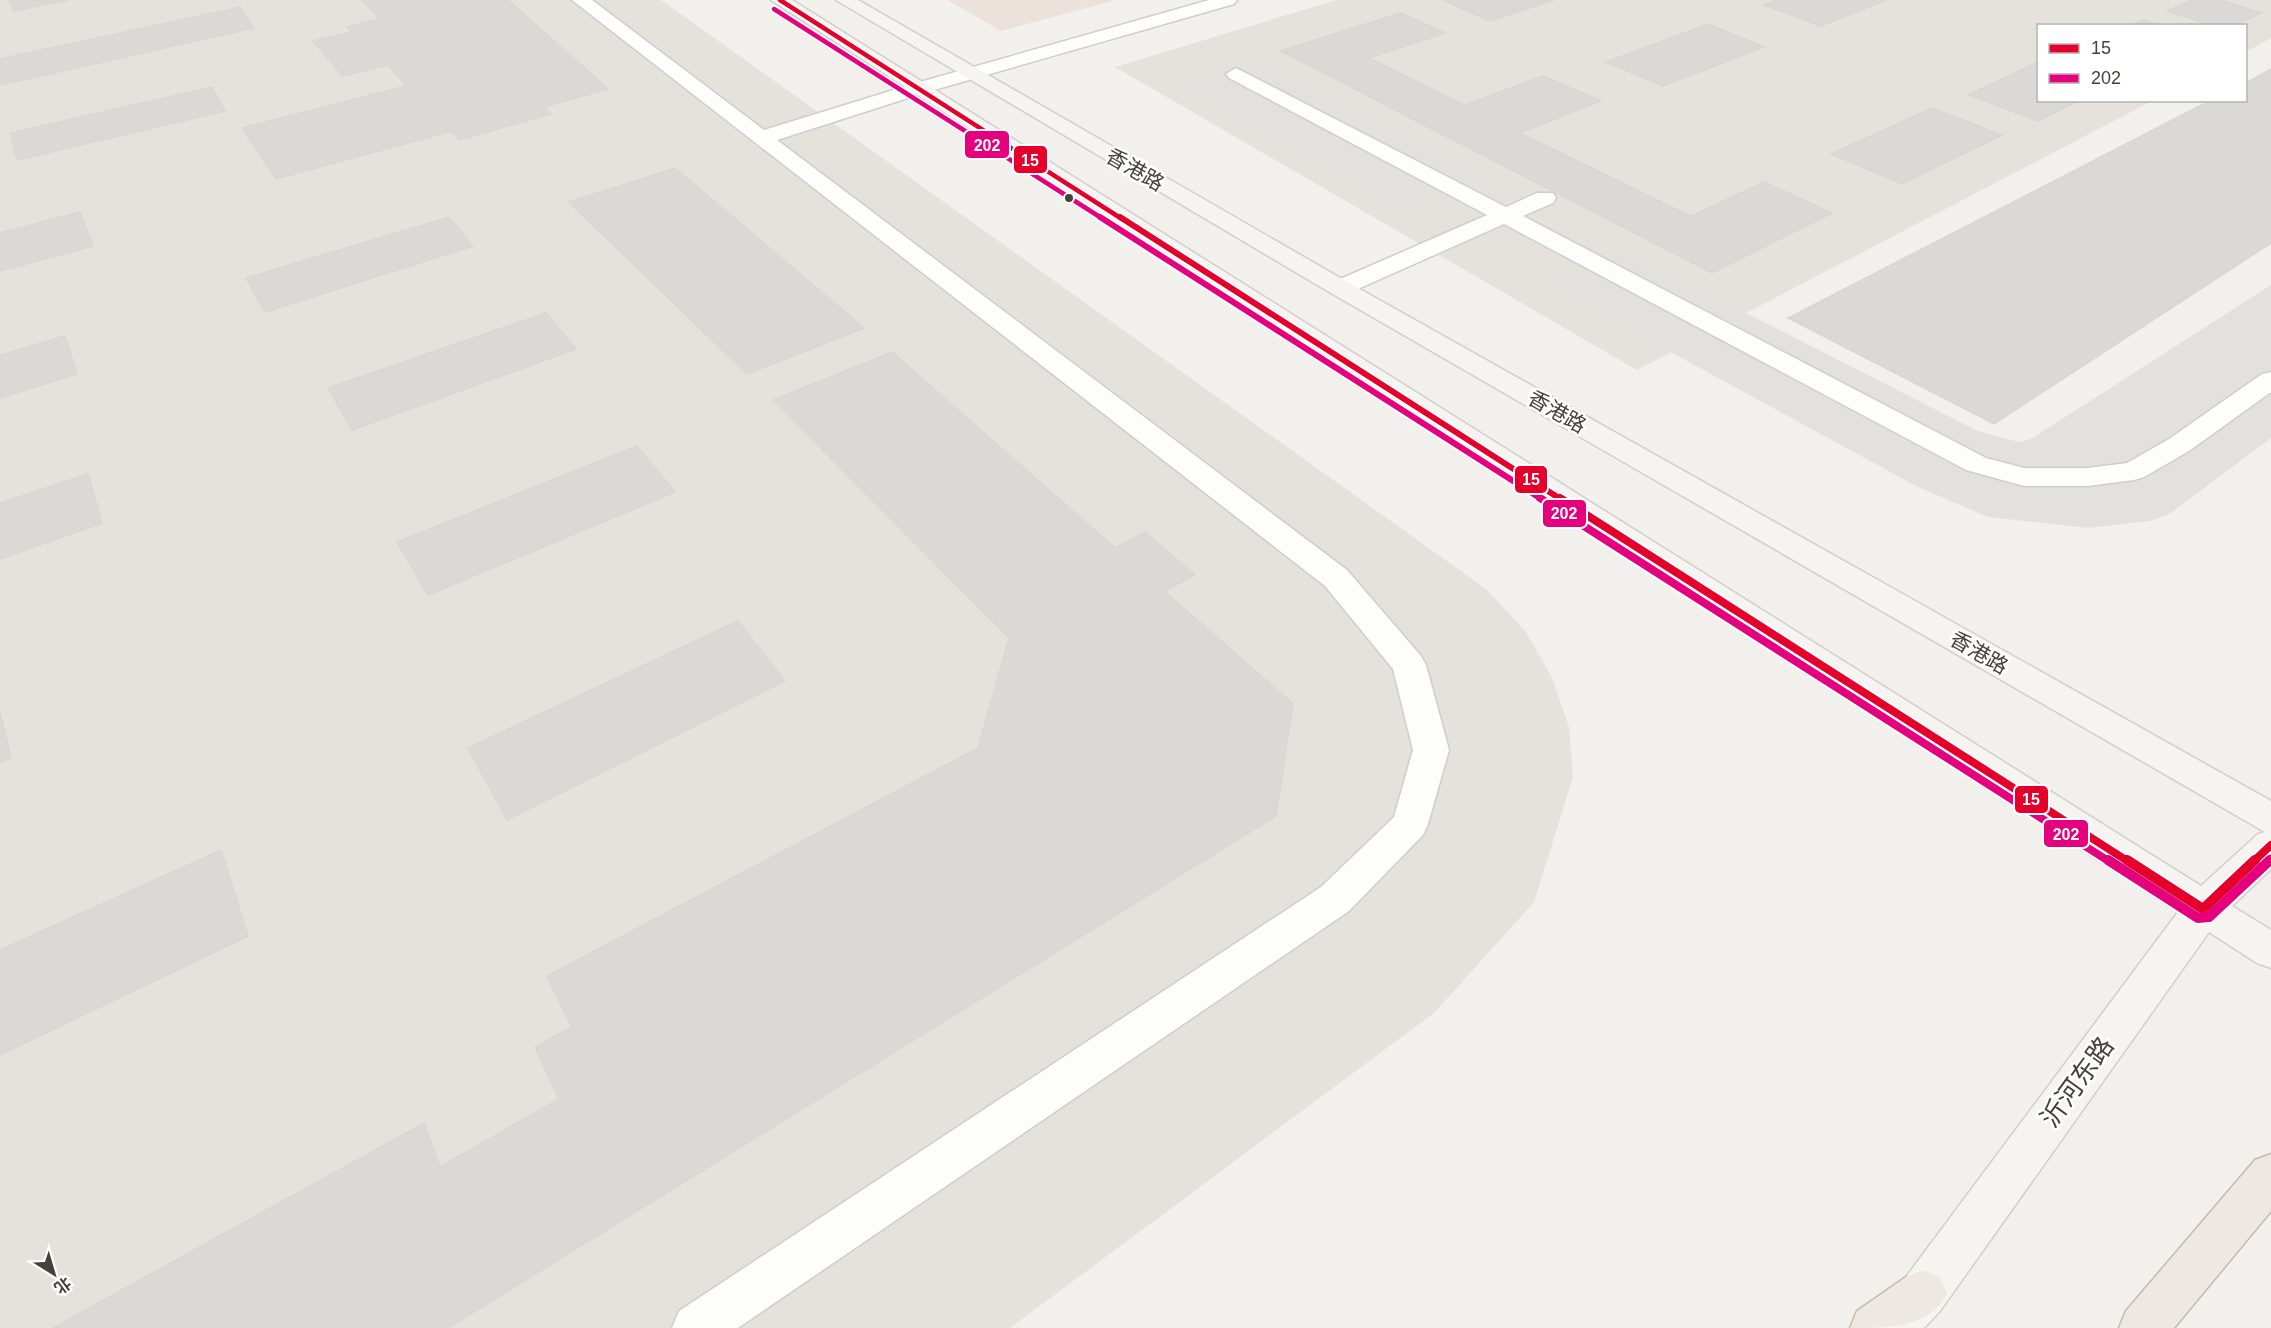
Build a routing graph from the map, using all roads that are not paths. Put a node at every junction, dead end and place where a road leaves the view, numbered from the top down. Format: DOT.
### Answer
graph roads {
  1 [pos="581,0"];
  2 [pos="780,0"];
  3 [pos="845,0"];
  4 [pos="1228,0"];
  5 [pos="968,74"];
  6 [pos="1236,74"];
  7 [pos="920,88"];
  8 [pos="761,138"];
  9 [pos="1545,198"];
  10 [pos="1506,215"];
  11 [pos="1340,288"];
  12 [pos="2271,380"];
  13 [pos="2271,819"];
  14 [pos="2271,844"];
  15 [pos="2203,909"];
  16 [pos="2271,951"];
  17 [pos="2271,1176"];
  18 [pos="1923,1294"];
  19 [pos="696,1328"];
  20 [pos="1855,1328"];
  21 [pos="1874,1328"];
  22 [pos="1891,1328"];
  23 [pos="2143,1328"];
  1 -- 8 [label="street"];
  2 -- 7 [label="main road"];
  3 -- 5 [label="main road, 香港路"];
  4 -- 5 [label="street"];
  5 -- 7 [label="street"];
  5 -- 11 [label="main road, 香港路"];
  6 -- 10 [label="street"];
  7 -- 8 [label="street"];
  7 -- 15 [label="main road"];
  8 -- 19 [label="street"];
  9 -- 10 [label="street"];
  10 -- 11 [label="street"];
  10 -- 12 [label="street"];
  11 -- 13 [label="main road, 香港路"];
  14 -- 15 [label="main road, 沂河东路"];
  15 -- 16 [label="main road"];
  15 -- 18 [label="main road, 沂河东路"];
  17 -- 23 [label="highway"];
  18 -- 20 [label="street"];
  18 -- 21 [label="highway"];
  18 -- 22 [label="main road, 沂河东路"];
}
